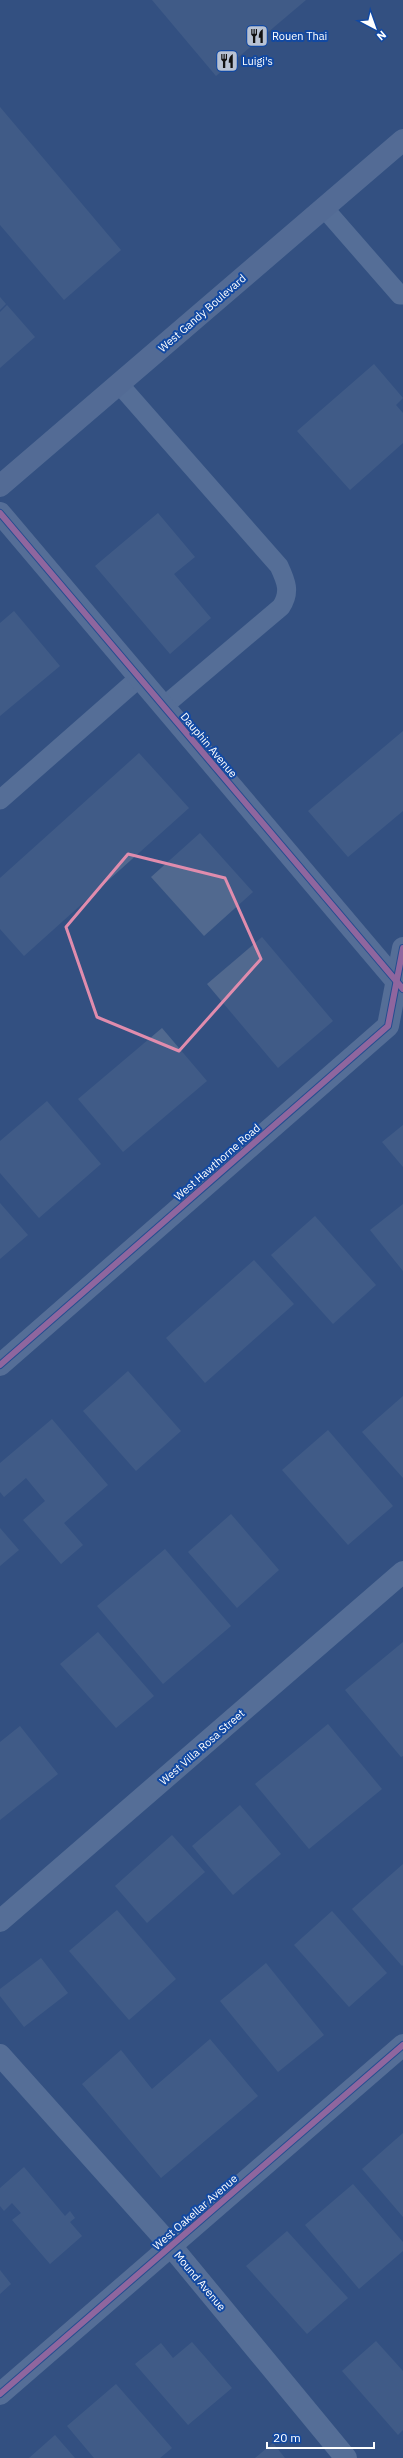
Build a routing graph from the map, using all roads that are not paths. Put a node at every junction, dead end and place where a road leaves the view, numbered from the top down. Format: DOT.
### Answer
graph roads {
  1 [pos="403,140"];
  2 [pos="324,208"];
  3 [pos="403,295"];
  4 [pos="119,384"];
  5 [pos="0,486"];
  6 [pos="0,513"];
  7 [pos="140,678"];
  8 [pos="164,706"];
  9 [pos="0,800"];
  10 [pos="403,948"];
  11 [pos="399,985"];
  12 [pos="0,1365"];
  13 [pos="403,1572"];
  14 [pos="0,1921"];
  15 [pos="403,2045"];
  16 [pos="0,2054"];
  17 [pos="171,2246"];
  18 [pos="0,2394"];
  19 [pos="346,2458"];
  1 -- 2 [label="main road, West Gandy Boulevard"];
  2 -- 3 [label="lane"];
  2 -- 4 [label="main road, West Gandy Boulevard"];
  4 -- 5 [label="main road, West Gandy Boulevard"];
  4 -- 8 [label="lane"];
  6 -- 7 [label="street, Dauphin Avenue"];
  7 -- 8 [label="street, Dauphin Avenue"];
  7 -- 9 [label="lane"];
  8 -- 11 [label="street, Dauphin Avenue"];
  10 -- 11 [label="street, West Hawthorne Road"];
  11 -- 12 [label="street, West Hawthorne Road"];
  13 -- 14 [label="street, West Villa Rosa Street"];
  15 -- 17 [label="street, West Oakellar Avenue"];
  16 -- 17 [label="street, Mound Avenue"];
  17 -- 18 [label="street, West Oakellar Avenue"];
  17 -- 19 [label="street, Mound Avenue"];
}
